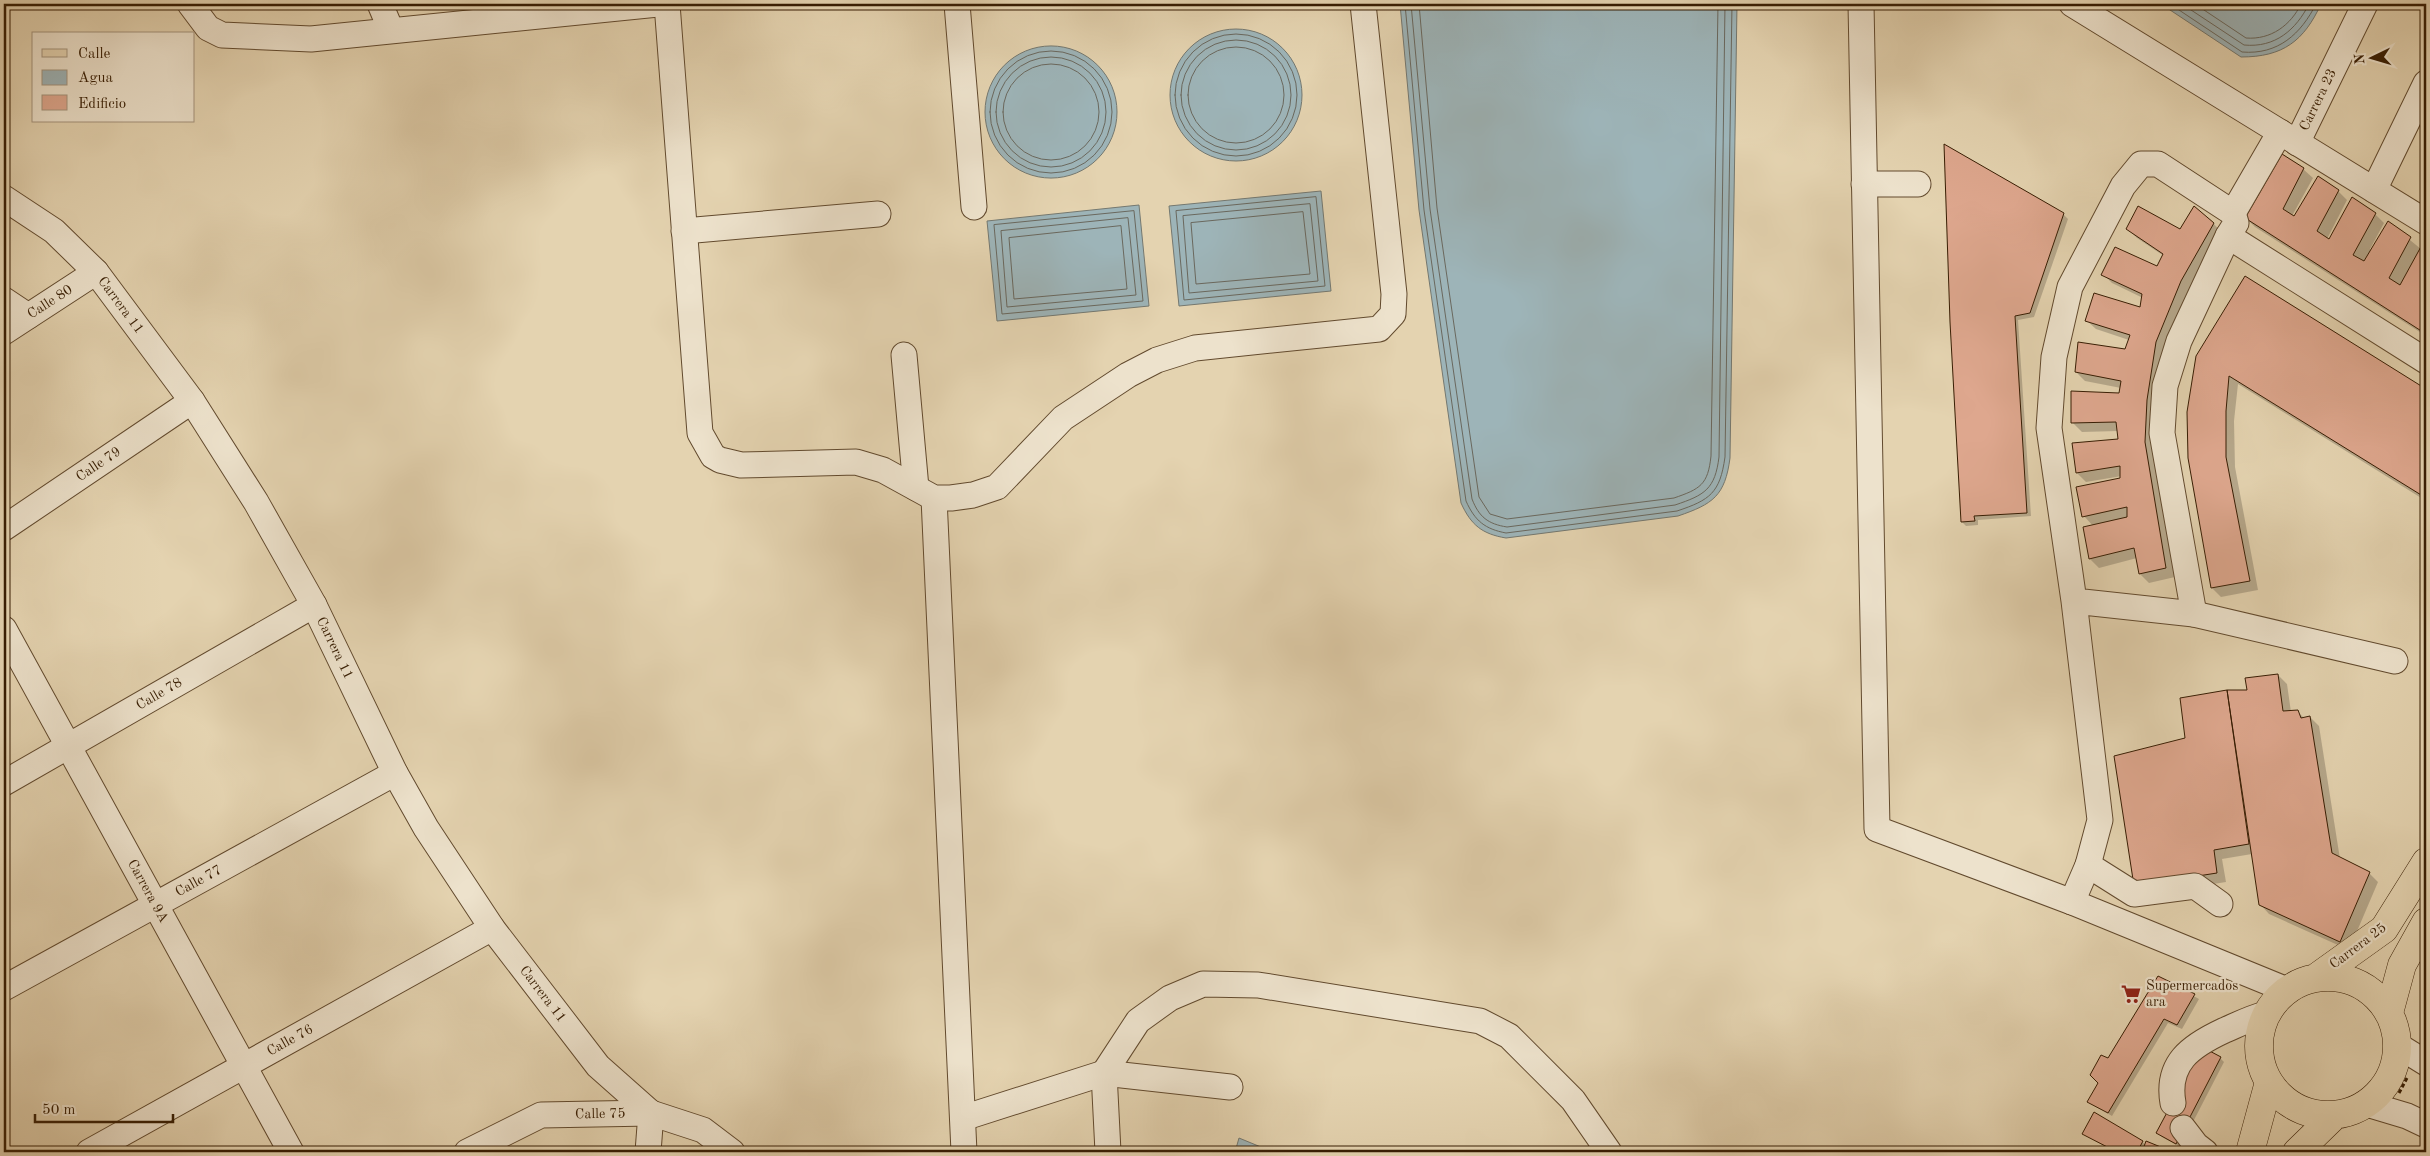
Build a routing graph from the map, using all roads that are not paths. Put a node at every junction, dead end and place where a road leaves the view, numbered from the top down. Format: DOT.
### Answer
graph roads {
  1 [pos="190,4"];
  2 [pos="380,4"];
  3 [pos="658,4"];
  4 [pos="667,4"];
  5 [pos="957,4"];
  6 [pos="1363,4"];
  7 [pos="1861,4"];
  8 [pos="2072,4"];
  9 [pos="2365,4"];
  10 [pos="390,30"];
  11 [pos="2426,83"];
  12 [pos="2288,138"];
  13 [pos="1864,184"];
  14 [pos="1918,184"];
  15 [pos="2374,190"];
  16 [pos="4,198"];
  17 [pos="974,207"];
  18 [pos="878,214"];
  19 [pos="2426,222"];
  20 [pos="2230,225"];
  21 [pos="684,231"];
  22 [pos="96,272"];
  23 [pos="4,300"];
  24 [pos="28,316"];
  25 [pos="4,332"];
  26 [pos="904,355"];
  27 [pos="2426,361"];
  28 [pos="192,401"];
  29 [pos="925,493"];
  30 [pos="4,528"];
  31 [pos="2074,600"];
  32 [pos="314,605"];
  33 [pos="2194,614"];
  34 [pos="4,629"];
  35 [pos="2395,661"];
  36 [pos="68,747"];
  37 [pos="395,773"];
  38 [pos="4,783"];
  39 [pos="2426,862"];
  40 [pos="2088,864"];
  41 [pos="2072,902"];
  42 [pos="154,904"];
  43 [pos="2220,904"];
  44 [pos="2426,922"];
  45 [pos="492,928"];
  46 [pos="2317,976"];
  47 [pos="5,986"];
  48 [pos="2286,990"];
  49 [pos="2389,1013"];
  50 [pos="2266,1014"];
  51 [pos="2411,1059"];
  52 [pos="244,1066"];
  53 [pos="1104,1073"];
  54 [pos="2269,1082"];
  55 [pos="1230,1087"];
  56 [pos="2173,1103"];
  57 [pos="2367,1104"];
  58 [pos="651,1113"];
  59 [pos="2335,1115"];
  60 [pos="963,1118"];
  61 [pos="2426,1125"];
  62 [pos="2184,1128"];
  63 [pos="89,1152"];
  64 [pos="291,1152"];
  65 [pos="467,1152"];
  66 [pos="648,1152"];
  67 [pos="732,1152"];
  68 [pos="964,1152"];
  69 [pos="1108,1152"];
  70 [pos="1610,1152"];
  71 [pos="2204,1152"];
  72 [pos="2250,1152"];
  73 [pos="2298,1152"];
  1 -- 10 [label="street"];
  2 -- 10 [label="street"];
  3 -- 10 [label="street"];
  4 -- 21 [label="street"];
  5 -- 17 [label="street"];
  6 -- 29 [label="street"];
  7 -- 13 [label="street"];
  8 -- 12 [label="street"];
  9 -- 12 [label="street, Carrera 23"];
  11 -- 15 [label="street"];
  12 -- 15 [label="street"];
  12 -- 20 [label="street, Carrera 23"];
  13 -- 14 [label="street"];
  13 -- 41 [label="street"];
  15 -- 19 [label="street"];
  16 -- 22 [label="street, Carrera 11"];
  18 -- 21 [label="street"];
  20 -- 27 [label="street"];
  20 -- 31 [label="street"];
  20 -- 33 [label="street, Carrera 23"];
  21 -- 29 [label="street"];
  22 -- 24 [label="street, Calle 80"];
  22 -- 28 [label="street, Carrera 11"];
  23 -- 24 [label="street"];
  24 -- 25 [label="street, Calle 80"];
  26 -- 29 [label="street"];
  28 -- 30 [label="street, Calle 79"];
  28 -- 32 [label="street, Carrera 11"];
  29 -- 60 [label="street"];
  31 -- 33 [label="street"];
  31 -- 40 [label="street"];
  32 -- 36 [label="street, Calle 78"];
  32 -- 37 [label="street, Carrera 11"];
  33 -- 35 [label="street"];
  34 -- 36 [label="street, Carrera 9A"];
  36 -- 38 [label="street, Calle 78"];
  36 -- 42 [label="street, Carrera 9A"];
  37 -- 42 [label="street, Calle 77"];
  37 -- 45 [label="street, Carrera 11"];
  39 -- 46 [label="main road, Carrera 25"];
  40 -- 41 [label="street"];
  40 -- 43 [label="street"];
  41 -- 48 [label="street"];
  42 -- 47 [label="street, Calle 77"];
  42 -- 52 [label="street, Carrera 9A"];
  44 -- 49 [label="main road"];
  45 -- 52 [label="street, Calle 76"];
  45 -- 58 [label="street, Carrera 11"];
  46 -- 48 [label="main road, Carrera 25"];
  46 -- 49 [label="main road, Carrera 25"];
  48 -- 50 [label="main road, Carrera 25"];
  49 -- 51 [label="main road, Carrera 25"];
  50 -- 54 [label="main road, Carrera 25"];
  50 -- 56 [label="street"];
  51 -- 57 [label="main road, Carrera 25"];
  52 -- 63 [label="street, Calle 76"];
  52 -- 64 [label="street, Carrera 9A"];
  53 -- 55 [label="street"];
  53 -- 60 [label="street"];
  53 -- 69 [label="street"];
  53 -- 70 [label="street"];
  54 -- 59 [label="main road, Carrera 25"];
  54 -- 72 [label="main road"];
  57 -- 59 [label="main road, Carrera 25"];
  57 -- 61 [label="street"];
  58 -- 65 [label="street, Calle 75"];
  58 -- 66 [label="street"];
  58 -- 67 [label="street, Calle 75"];
  59 -- 73 [label="main road, Carrera 25"];
  60 -- 68 [label="street"];
  62 -- 71 [label="street"];
}
